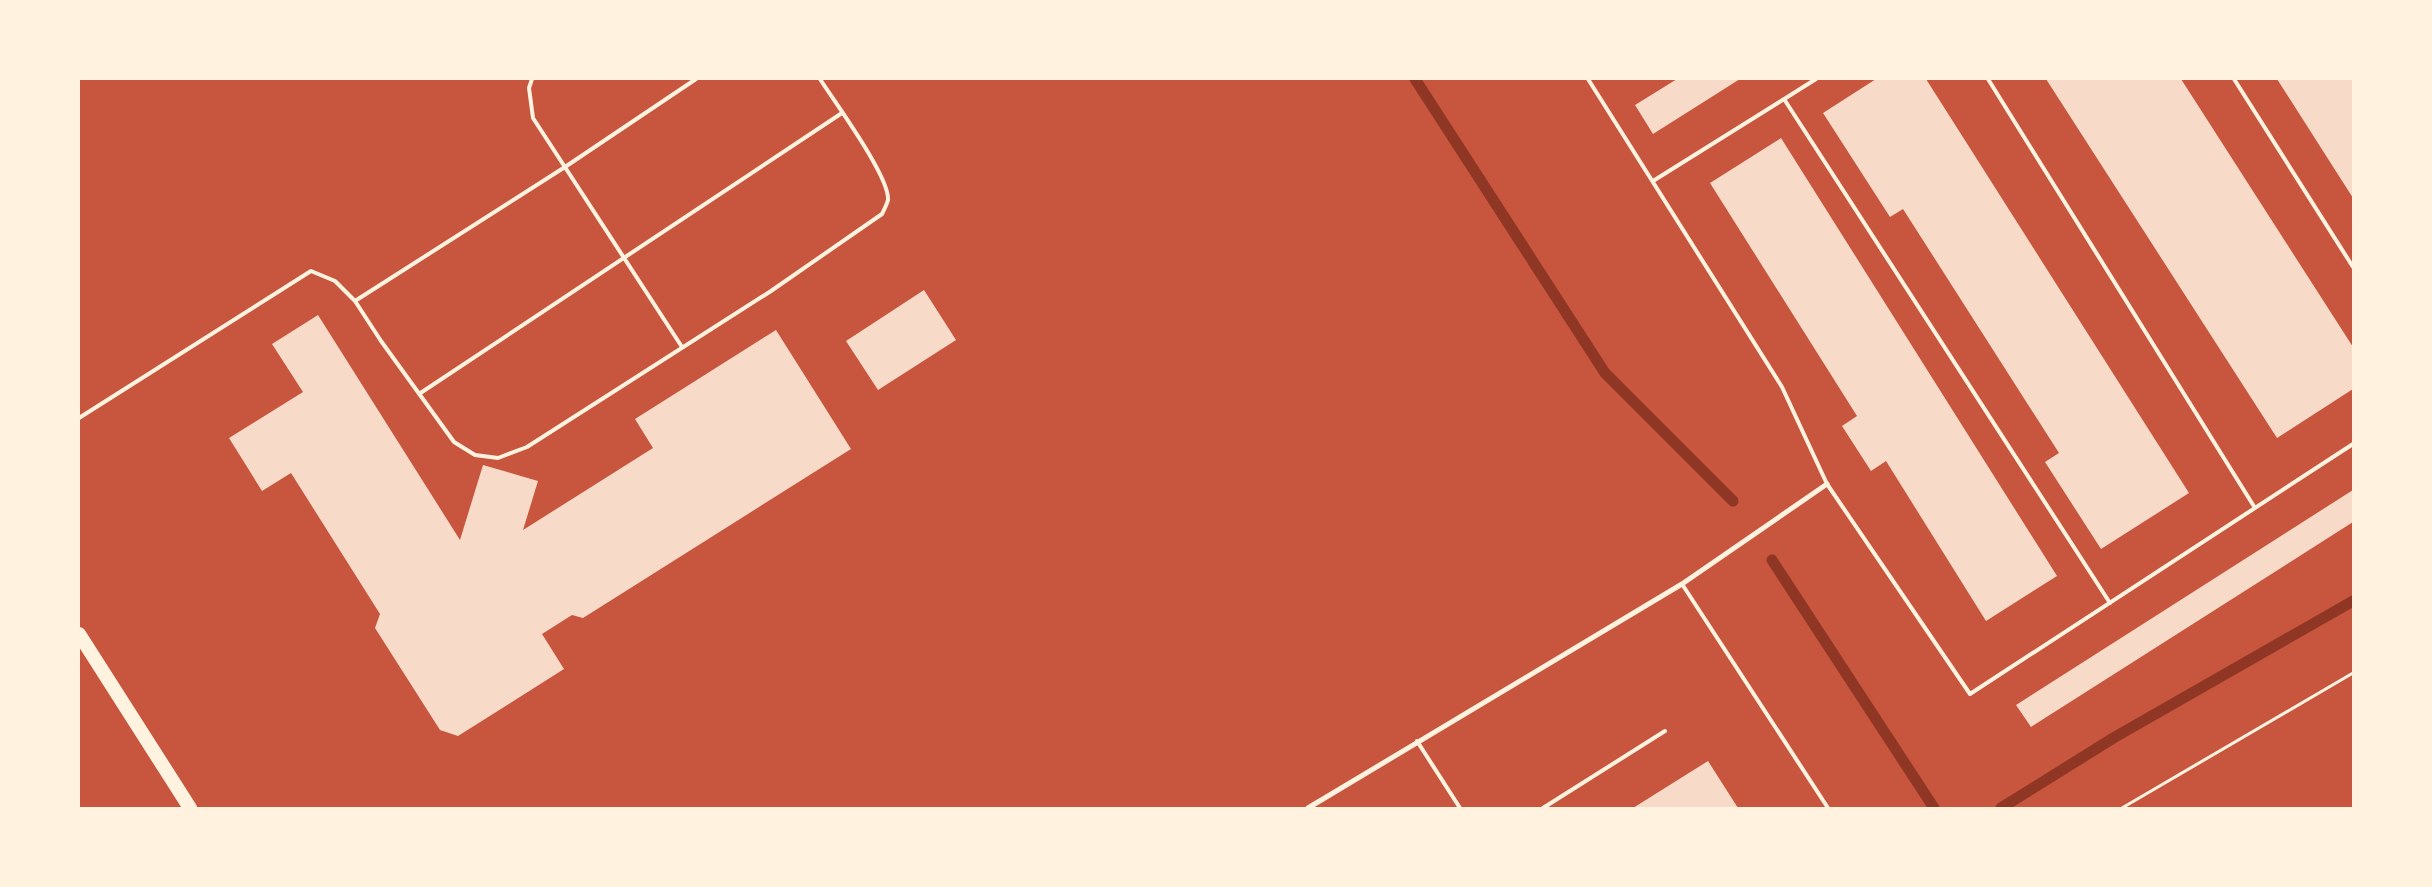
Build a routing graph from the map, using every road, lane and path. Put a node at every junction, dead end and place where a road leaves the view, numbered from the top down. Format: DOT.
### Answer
graph roads {
  1 [pos="532,79"];
  2 [pos="696,79"];
  3 [pos="820,79"];
  4 [pos="1588,79"];
  5 [pos="1816,79"];
  6 [pos="1988,79"];
  7 [pos="2234,79"];
  8 [pos="1784,98"];
  9 [pos="842,113"];
  10 [pos="565,167"];
  11 [pos="1653,181"];
  12 [pos="624,257"];
  13 [pos="2353,267"];
  14 [pos="355,301"];
  15 [pos="682,347"];
  16 [pos="418,394"];
  17 [pos="79,418"];
  18 [pos="2353,444"];
  19 [pos="1828,484"];
  20 [pos="2255,508"];
  21 [pos="1682,584"];
  22 [pos="2110,603"];
  23 [pos="79,634"];
  24 [pos="2353,673"];
  25 [pos="1665,731"];
  26 [pos="1417,741"];
  27 [pos="190,808"];
  28 [pos="1308,808"];
  29 [pos="1460,808"];
  30 [pos="1543,808"];
  31 [pos="1828,808"];
  32 [pos="2122,808"];
  1 -- 10 [label="lane"];
  2 -- 10 [label="lane"];
  3 -- 9 [label="lane"];
  4 -- 11 [label="lane"];
  5 -- 8 [label="lane"];
  6 -- 20 [label="lane"];
  7 -- 13 [label="lane"];
  8 -- 11 [label="lane"];
  8 -- 22 [label="lane"];
  9 -- 12 [label="lane"];
  9 -- 15 [label="lane"];
  10 -- 12 [label="lane"];
  10 -- 14 [label="lane"];
  11 -- 19 [label="lane"];
  12 -- 15 [label="lane"];
  12 -- 16 [label="lane"];
  14 -- 16 [label="lane"];
  14 -- 17 [label="lane"];
  15 -- 16 [label="lane"];
  18 -- 20 [label="lane"];
  19 -- 21 [label="street"];
  19 -- 22 [label="lane"];
  20 -- 22 [label="lane"];
  21 -- 26 [label="street"];
  21 -- 31 [label="lane"];
  23 -- 27 [label="highway"];
  24 -- 32 [label="path"];
  25 -- 30 [label="lane"];
  26 -- 28 [label="street"];
  26 -- 29 [label="lane"];
}
